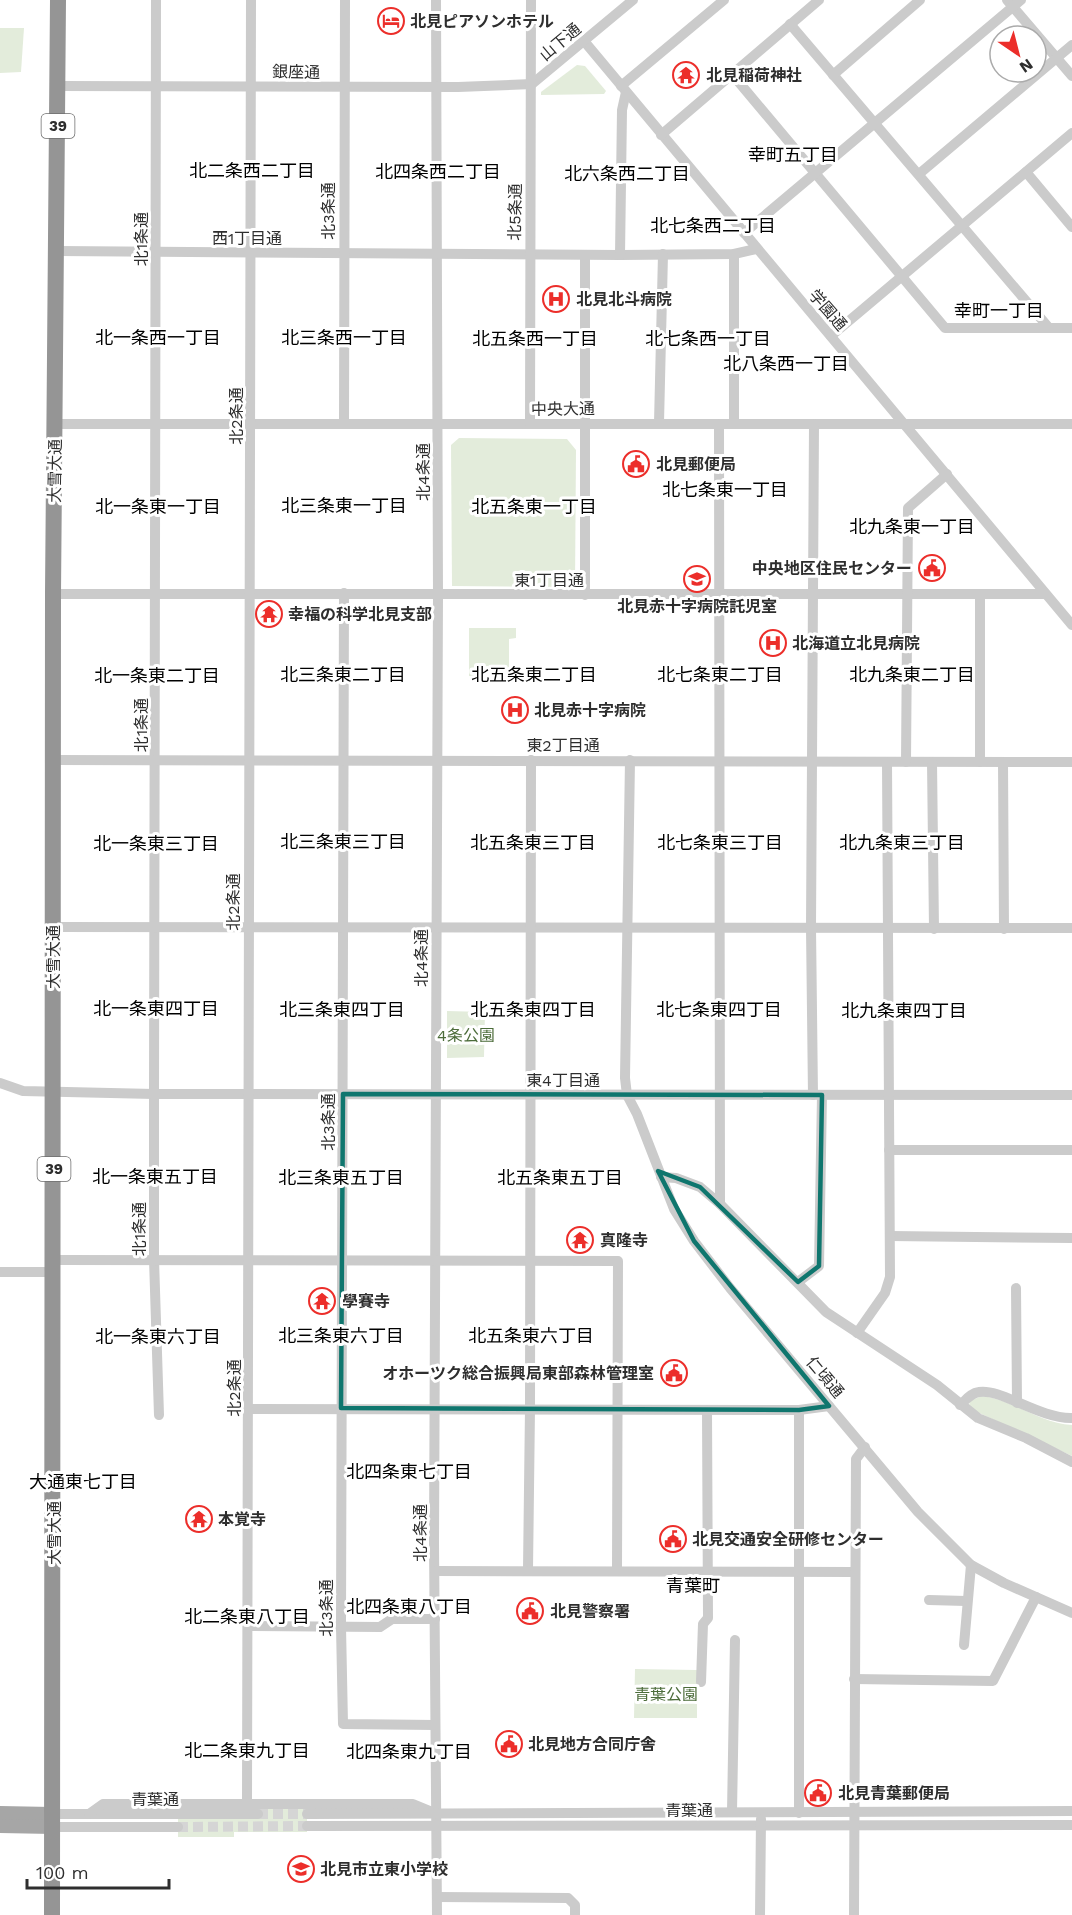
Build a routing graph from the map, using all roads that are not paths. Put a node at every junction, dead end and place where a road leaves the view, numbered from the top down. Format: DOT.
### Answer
graph roads {
  1 [pos="58,0"];
  2 [pos="156,0"];
  3 [pos="251,0"];
  4 [pos="345,0"];
  5 [pos="436,0"];
  6 [pos="531,0"];
  7 [pos="633,0"];
  8 [pos="724,0"];
  9 [pos="819,0"];
  10 [pos="920,0"];
  11 [pos="1013,2"];
  12 [pos="790,24"];
  13 [pos="584,41"];
  14 [pos="1072,45"];
  15 [pos="1056,58"];
  16 [pos="732,74"];
  17 [pos="832,75"];
  18 [pos="1072,76"];
  19 [pos="532,84"];
  20 [pos="59,86"];
  21 [pos="251,86"];
  22 [pos="155,87"];
  23 [pos="345,87"];
  24 [pos="436,87"];
  25 [pos="624,89"];
  26 [pos="874,123"];
  27 [pos="1072,133"];
  28 [pos="661,135"];
  29 [pos="814,172"];
  30 [pos="1026,172"];
  31 [pos="919,174"];
  32 [pos="963,225"];
  33 [pos="1072,226"];
  34 [pos="744,233"];
  35 [pos="756,249"];
  36 [pos="57,251"];
  37 [pos="157,253"];
  38 [pos="252,253"];
  39 [pos="343,254"];
  40 [pos="438,254"];
  41 [pos="530,254"];
  42 [pos="663,254"];
  43 [pos="734,254"];
  44 [pos="585,255"];
  45 [pos="620,255"];
  46 [pos="901,276"];
  47 [pos="1049,328"];
  48 [pos="1072,328"];
  49 [pos="831,336"];
  50 [pos="154,422"];
  51 [pos="251,422"];
  52 [pos="344,423"];
  53 [pos="438,423"];
  54 [pos="584,423"];
  55 [pos="659,423"];
  56 [pos="55,424"];
  57 [pos="530,424"];
  58 [pos="719,424"];
  59 [pos="734,424"];
  60 [pos="814,424"];
  61 [pos="905,424"];
  62 [pos="1072,424"];
  63 [pos="947,474"];
  64 [pos="156,593"];
  65 [pos="344,593"];
  66 [pos="53,594"];
  67 [pos="250,594"];
  68 [pos="1044,594"];
  69 [pos="438,595"];
  70 [pos="585,595"];
  71 [pos="718,595"];
  72 [pos="908,595"];
  73 [pos="980,595"];
  74 [pos="812,596"];
  75 [pos="1072,625"];
  76 [pos="156,759"];
  77 [pos="630,759"];
  78 [pos="53,760"];
  79 [pos="248,760"];
  80 [pos="342,760"];
  81 [pos="437,760"];
  82 [pos="531,760"];
  83 [pos="719,760"];
  84 [pos="812,761"];
  85 [pos="887,762"];
  86 [pos="906,762"];
  87 [pos="932,762"];
  88 [pos="980,762"];
  89 [pos="1003,762"];
  90 [pos="1072,762"];
  91 [pos="155,926"];
  92 [pos="248,926"];
  93 [pos="53,927"];
  94 [pos="343,927"];
  95 [pos="531,927"];
  96 [pos="626,927"];
  97 [pos="436,928"];
  98 [pos="719,928"];
  99 [pos="811,928"];
  100 [pos="1072,928"];
  101 [pos="934,929"];
  102 [pos="1004,929"];
  103 [pos="887,930"];
  104 [pos="0,1083"];
  105 [pos="54,1092"];
  106 [pos="154,1094"];
  107 [pos="249,1094"];
  108 [pos="343,1094"];
  109 [pos="436,1094"];
  110 [pos="531,1095"];
  111 [pos="627,1095"];
  112 [pos="719,1095"];
  113 [pos="817,1095"];
  114 [pos="1072,1095"];
  115 [pos="888,1096"];
  116 [pos="889,1150"];
  117 [pos="1072,1150"];
  118 [pos="661,1177"];
  119 [pos="720,1204"];
  120 [pos="890,1236"];
  121 [pos="1072,1238"];
  122 [pos="154,1259"];
  123 [pos="248,1260"];
  124 [pos="342,1260"];
  125 [pos="531,1261"];
  126 [pos="436,1262"];
  127 [pos="54,1266"];
  128 [pos="0,1272"];
  129 [pos="798,1282"];
  130 [pos="1016,1288"];
  131 [pos="857,1333"];
  132 [pos="1017,1403"];
  133 [pos="960,1405"];
  134 [pos="829,1406"];
  135 [pos="341,1408"];
  136 [pos="437,1408"];
  137 [pos="530,1408"];
  138 [pos="249,1409"];
  139 [pos="618,1409"];
  140 [pos="707,1410"];
  141 [pos="798,1410"];
  142 [pos="159,1414"];
  143 [pos="1072,1419"];
  144 [pos="865,1448"];
  145 [pos="1072,1462"];
  146 [pos="971,1565"];
  147 [pos="528,1570"];
  148 [pos="435,1571"];
  149 [pos="616,1571"];
  150 [pos="708,1572"];
  151 [pos="800,1572"];
  152 [pos="855,1572"];
  153 [pos="1036,1597"];
  154 [pos="929,1600"];
  155 [pos="966,1601"];
  156 [pos="1072,1613"];
  157 [pos="435,1619"];
  158 [pos="249,1626"];
  159 [pos="340,1627"];
  160 [pos="735,1640"];
  161 [pos="964,1645"];
  162 [pos="854,1678"];
  163 [pos="701,1682"];
  164 [pos="435,1725"];
  165 [pos="247,1803"];
  166 [pos="1072,1811"];
  167 [pos="732,1812"];
  168 [pos="854,1812"];
  169 [pos="0,1813"];
  170 [pos="436,1813"];
  171 [pos="761,1813"];
  172 [pos="800,1813"];
  173 [pos="89,1814"];
  174 [pos="258,1814"];
  175 [pos="307,1814"];
  176 [pos="53,1821"];
  177 [pos="761,1825"];
  178 [pos="854,1825"];
  179 [pos="1072,1825"];
  180 [pos="0,1826"];
  181 [pos="307,1826"];
  182 [pos="436,1826"];
  183 [pos="178,1827"];
  184 [pos="437,1897"];
  185 [pos="52,1915"];
  186 [pos="437,1915"];
  187 [pos="575,1915"];
  188 [pos="760,1915"];
  189 [pos="854,1915"];
  1 -- 20 [label="highway, 大雪大通 / 39"];
  2 -- 22 [label="street, 北1条通"];
  3 -- 21 [label="street, 北2条通"];
  4 -- 23 [label="street, 北3条通"];
  5 -- 24 [label="street, 北4条通"];
  6 -- 19 [label="street, 北5条通"];
  7 -- 13 [label="street, 山下通"];
  8 -- 25 [label="street"];
  9 -- 12 [label="street"];
  10 -- 17 [label="street"];
  11 -- 15 [label="street"];
  11 -- 26 [label="street"];
  12 -- 16 [label="street"];
  12 -- 17 [label="street"];
  13 -- 19 [label="street, 山下通"];
  13 -- 25 [label="street, 学園通"];
  14 -- 15 [label="street"];
  15 -- 18 [label="street"];
  15 -- 31 [label="street"];
  16 -- 28 [label="street"];
  16 -- 29 [label="street"];
  17 -- 26 [label="street"];
  19 -- 24 [label="street, 銀座通"];
  19 -- 41 [label="street, 北5条通"];
  20 -- 22 [label="street, 銀座通"];
  20 -- 36 [label="highway, 大雪大通 / 39"];
  21 -- 22 [label="street, 銀座通"];
  21 -- 23 [label="street, 銀座通"];
  21 -- 38 [label="street, 北2条通"];
  22 -- 37 [label="street, 北1条通"];
  23 -- 24 [label="street, 銀座通"];
  23 -- 39 [label="street, 北3条通"];
  24 -- 40 [label="street, 北4条通"];
  25 -- 28 [label="street, 学園通"];
  25 -- 45 [label="street"];
  26 -- 29 [label="street"];
  26 -- 31 [label="street"];
  27 -- 30 [label="street"];
  28 -- 34 [label="street, 学園通"];
  29 -- 34 [label="street"];
  29 -- 46 [label="street"];
  30 -- 32 [label="street"];
  30 -- 33 [label="street"];
  31 -- 32 [label="street"];
  32 -- 46 [label="street"];
  32 -- 47 [label="street"];
  34 -- 35 [label="street, 学園通"];
  35 -- 43 [label="street, 西1丁目通"];
  35 -- 49 [label="street, 学園通"];
  36 -- 37 [label="street, 西1丁目通"];
  36 -- 56 [label="highway, 大雪大通 / 39"];
  37 -- 38 [label="street, 西1丁目通"];
  37 -- 50 [label="street, 北1条通"];
  38 -- 39 [label="street, 西1丁目通"];
  38 -- 51 [label="street, 北2条通"];
  39 -- 40 [label="street, 西1丁目通"];
  39 -- 52 [label="street, 北3条通"];
  40 -- 41 [label="street, 西1丁目通"];
  40 -- 53 [label="street, 北4条通"];
  41 -- 44 [label="street, 西1丁目通"];
  41 -- 57 [label="street, 北5条通"];
  42 -- 43 [label="street, 西1丁目通"];
  42 -- 45 [label="street, 西1丁目通"];
  42 -- 55 [label="street"];
  43 -- 59 [label="street"];
  44 -- 45 [label="street, 西1丁目通"];
  44 -- 54 [label="street"];
  46 -- 47 [label="street"];
  46 -- 49 [label="street"];
  47 -- 48 [label="street"];
  49 -- 61 [label="street, 学園通"];
  50 -- 51 [label="street, 中央大通"];
  50 -- 56 [label="street, 中央大通"];
  50 -- 64 [label="street, 北1条通"];
  51 -- 52 [label="street, 中央大通"];
  51 -- 67 [label="street, 北2条通"];
  52 -- 53 [label="street, 中央大通"];
  53 -- 57 [label="street, 中央大通"];
  53 -- 69 [label="street, 北4条通"];
  54 -- 55 [label="street, 中央大通"];
  54 -- 57 [label="street, 中央大通"];
  54 -- 70 [label="street"];
  55 -- 58 [label="street, 中央大通"];
  56 -- 66 [label="highway, 大雪大通 / 39"];
  58 -- 59 [label="street, 中央大通"];
  58 -- 71 [label="street"];
  59 -- 60 [label="street, 中央大通"];
  60 -- 61 [label="street, 中央大通"];
  60 -- 74 [label="street"];
  61 -- 62 [label="street, 中央大通"];
  61 -- 63 [label="street, 学園通"];
  63 -- 68 [label="street, 学園通"];
  63 -- 72 [label="street"];
  64 -- 66 [label="street, 東1丁目通"];
  64 -- 67 [label="street, 東1丁目通"];
  64 -- 76 [label="street, 北1条通"];
  65 -- 67 [label="street, 東1丁目通"];
  65 -- 69 [label="street, 東1丁目通"];
  65 -- 80 [label="street, 北3条通"];
  66 -- 78 [label="highway, 大雪大通 / 39"];
  67 -- 79 [label="street, 北2条通"];
  68 -- 73 [label="street, 東1丁目通"];
  68 -- 75 [label="street, 学園通"];
  69 -- 70 [label="street, 東1丁目通"];
  69 -- 81 [label="street, 北4条通"];
  70 -- 71 [label="street, 東1丁目通"];
  71 -- 74 [label="street, 東1丁目通"];
  71 -- 83 [label="street"];
  72 -- 73 [label="street, 東1丁目通"];
  72 -- 74 [label="street, 東1丁目通"];
  72 -- 86 [label="street"];
  73 -- 88 [label="street"];
  74 -- 84 [label="street"];
  76 -- 78 [label="street, 東2丁目通"];
  76 -- 79 [label="street, 東2丁目通"];
  76 -- 91 [label="street, 北1条通"];
  77 -- 82 [label="street, 東2丁目通"];
  77 -- 83 [label="street, 東2丁目通"];
  77 -- 96 [label="street"];
  78 -- 93 [label="highway, 大雪大通 / 39"];
  79 -- 80 [label="street, 東2丁目通"];
  79 -- 92 [label="street, 北2条通"];
  80 -- 81 [label="street, 東2丁目通"];
  80 -- 94 [label="street, 北3条通"];
  81 -- 82 [label="street, 東2丁目通"];
  81 -- 97 [label="street, 北4条通"];
  82 -- 95 [label="street"];
  83 -- 84 [label="street, 東2丁目通"];
  83 -- 98 [label="street"];
  84 -- 85 [label="street, 東2丁目通"];
  84 -- 99 [label="street"];
  85 -- 86 [label="street, 東2丁目通"];
  85 -- 103 [label="street"];
  86 -- 87 [label="street, 東2丁目通"];
  87 -- 88 [label="street, 東2丁目通"];
  87 -- 101 [label="street"];
  88 -- 89 [label="street, 東2丁目通"];
  89 -- 90 [label="street, 東2丁目通"];
  89 -- 102 [label="street"];
  91 -- 92 [label="street"];
  91 -- 93 [label="street"];
  91 -- 106 [label="street, 北1条通"];
  92 -- 94 [label="street"];
  92 -- 107 [label="street, 北2条通"];
  93 -- 105 [label="highway, 大雪大通 / 39"];
  94 -- 97 [label="street"];
  94 -- 108 [label="street, 北3条通"];
  95 -- 96 [label="street"];
  95 -- 97 [label="street"];
  95 -- 110 [label="street"];
  96 -- 98 [label="street"];
  96 -- 111 [label="street"];
  97 -- 109 [label="street, 北4条通"];
  98 -- 99 [label="street"];
  98 -- 112 [label="street"];
  99 -- 103 [label="street"];
  99 -- 113 [label="street"];
  100 -- 102 [label="street"];
  101 -- 102 [label="street"];
  101 -- 103 [label="street"];
  103 -- 115 [label="street"];
  104 -- 105 [label="street, 東4丁目通"];
  105 -- 106 [label="street, 東4丁目通"];
  105 -- 127 [label="highway, 大雪大通 / 39"];
  106 -- 107 [label="street, 東4丁目通"];
  106 -- 122 [label="street, 北1条通"];
  107 -- 108 [label="street, 東4丁目通"];
  107 -- 123 [label="street, 北2条通"];
  108 -- 109 [label="street, 東4丁目通"];
  108 -- 124 [label="street, 北3条通"];
  109 -- 110 [label="street, 東4丁目通"];
  109 -- 126 [label="street, 北4条通"];
  110 -- 111 [label="street, 東4丁目通"];
  110 -- 125 [label="street"];
  111 -- 112 [label="street, 東4丁目通"];
  111 -- 118 [label="street, 仁頃通"];
  112 -- 113 [label="street, 東4丁目通"];
  112 -- 119 [label="street"];
  113 -- 115 [label="street, 東4丁目通"];
  113 -- 129 [label="street"];
  114 -- 115 [label="street, 東4丁目通"];
  115 -- 116 [label="street"];
  116 -- 117 [label="street"];
  116 -- 120 [label="street"];
  118 -- 119 [label="street"];
  118 -- 134 [label="street, 仁頃通"];
  119 -- 129 [label="street"];
  120 -- 121 [label="street"];
  120 -- 131 [label="street"];
  122 -- 123 [label="street"];
  122 -- 127 [label="street"];
  122 -- 142 [label="street, 北1条通"];
  123 -- 124 [label="street"];
  123 -- 138 [label="street, 北2条通"];
  124 -- 126 [label="street"];
  124 -- 135 [label="street, 北3条通"];
  125 -- 126 [label="street"];
  125 -- 137 [label="street"];
  125 -- 139 [label="street"];
  126 -- 136 [label="street, 北4条通"];
  127 -- 128 [label="street"];
  127 -- 176 [label="highway, 大雪大通 / 39"];
  129 -- 131 [label="street"];
  130 -- 132 [label="street"];
  131 -- 133 [label="street"];
  132 -- 133 [label="street"];
  132 -- 143 [label="street"];
  133 -- 145 [label="street"];
  134 -- 141 [label="street"];
  134 -- 144 [label="street, 仁頃通"];
  135 -- 136 [label="street"];
  135 -- 138 [label="street"];
  135 -- 159 [label="street, 北3条通"];
  136 -- 137 [label="street"];
  136 -- 148 [label="street, 北4条通"];
  137 -- 139 [label="street"];
  137 -- 147 [label="street"];
  138 -- 158 [label="street, 北2条通"];
  139 -- 140 [label="street"];
  139 -- 149 [label="street"];
  140 -- 141 [label="street"];
  140 -- 150 [label="street"];
  141 -- 151 [label="street"];
  144 -- 146 [label="street, 仁頃通"];
  144 -- 152 [label="street"];
  146 -- 153 [label="street, 仁頃通"];
  146 -- 155 [label="street"];
  147 -- 148 [label="street"];
  147 -- 149 [label="street"];
  148 -- 157 [label="street, 北4条通"];
  149 -- 150 [label="street"];
  150 -- 151 [label="street"];
  150 -- 163 [label="street"];
  151 -- 152 [label="street"];
  151 -- 172 [label="street"];
  152 -- 162 [label="street"];
  153 -- 156 [label="street, 仁頃通"];
  153 -- 162 [label="street"];
  154 -- 155 [label="street"];
  155 -- 161 [label="street"];
  157 -- 159 [label="street"];
  157 -- 164 [label="street, 北4条通"];
  158 -- 159 [label="street"];
  158 -- 165 [label="street, 北2条通"];
  159 -- 164 [label="street, 北3条通"];
  160 -- 167 [label="street"];
  162 -- 168 [label="street"];
  164 -- 170 [label="street, 北4条通"];
  165 -- 170 [label="street"];
  165 -- 173 [label="street"];
  166 -- 168 [label="street, 青葉通"];
  167 -- 170 [label="street, 青葉通"];
  167 -- 171 [label="street, 青葉通"];
  168 -- 172 [label="street, 青葉通"];
  168 -- 178 [label="street"];
  169 -- 176 [label="main road"];
  170 -- 175 [label="street, 青葉通"];
  170 -- 182 [label="street, 北4条通"];
  171 -- 172 [label="street, 青葉通"];
  171 -- 177 [label="street"];
  173 -- 174 [label="street, 青葉通"];
  173 -- 176 [label="street, 青葉通"];
  176 -- 180 [label="main road"];
  176 -- 183 [label="street, 青葉通"];
  176 -- 185 [label="highway, 大雪大通 / 39"];
  177 -- 178 [label="street, 青葉通"];
  177 -- 182 [label="street, 青葉通"];
  177 -- 188 [label="street"];
  178 -- 179 [label="street, 青葉通"];
  178 -- 189 [label="street"];
  181 -- 182 [label="street, 青葉通"];
  182 -- 184 [label="street, 北4条通"];
  184 -- 186 [label="street, 北4条通"];
  184 -- 187 [label="street"];
}
